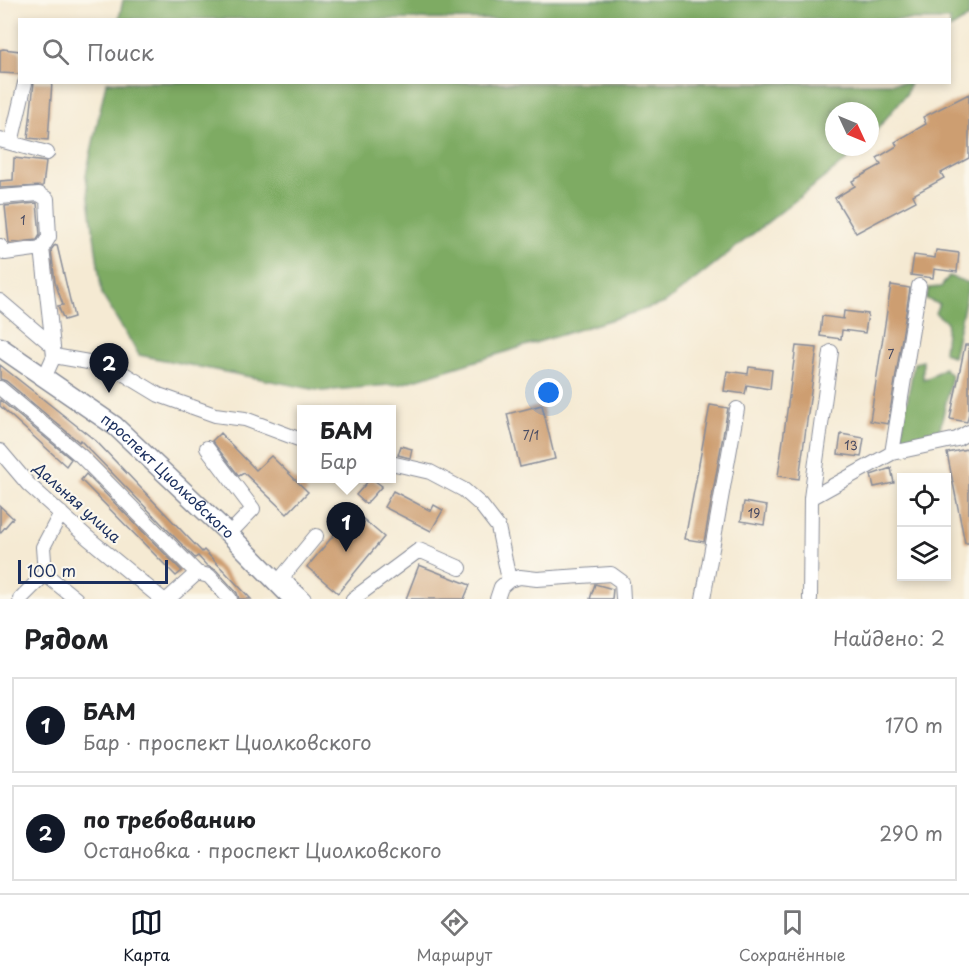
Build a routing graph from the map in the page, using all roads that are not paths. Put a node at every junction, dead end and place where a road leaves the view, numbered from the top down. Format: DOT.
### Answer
graph roads {
  1 [pos="24,84"];
  2 [pos="5,142"];
  3 [pos="47,153"];
  4 [pos="0,197"];
  5 [pos="0,246"];
  6 [pos="42,248"];
  7 [pos="919,286"];
  8 [pos="0,301"];
  9 [pos="0,346"];
  10 [pos="54,351"];
  11 [pos="831,352"];
  12 [pos="45,376"];
  13 [pos="0,388"];
  14 [pos="736,409"];
  15 [pos="969,432"];
  16 [pos="297,438"];
  17 [pos="207,448"];
  18 [pos="0,451"];
  19 [pos="892,453"];
  20 [pos="396,464"];
  21 [pos="811,498"];
  22 [pos="61,513"];
  23 [pos="229,534"];
  24 [pos="316,536"];
  25 [pos="460,568"];
  26 [pos="197,573"];
  27 [pos="45,574"];
  28 [pos="509,580"];
  29 [pos="20,599"];
  30 [pos="76,599"];
  31 [pos="162,599"];
  32 [pos="168,599"];
  33 [pos="230,599"];
  34 [pos="292,599"];
  35 [pos="304,599"];
  36 [pos="353,599"];
  37 [pos="497,599"];
  38 [pos="623,599"];
  39 [pos="704,599"];
  40 [pos="810,599"];
  1 -- 2 [label="street"];
  2 -- 3 [label="street"];
  4 -- 6 [label="street"];
  5 -- 6 [label="street"];
  6 -- 10 [label="street"];
  7 -- 19 [label="street"];
  8 -- 10 [label="street"];
  9 -- 12 [label="main road, проспект Циолковского"];
  10 -- 12 [label="street"];
  10 -- 16 [label="street"];
  11 -- 21 [label="street"];
  12 -- 23 [label="main road, проспект Циолковского"];
  13 -- 26 [label="street"];
  14 -- 39 [label="street"];
  15 -- 19 [label="street"];
  17 -- 23 [label="street"];
  18 -- 22 [label="street, Дальняя улица"];
  19 -- 21 [label="street"];
  20 -- 28 [label="street"];
  21 -- 40 [label="street"];
  22 -- 27 [label="street"];
  22 -- 31 [label="street, Дальняя улица"];
  23 -- 34 [label="main road, проспект Циолковского"];
  24 -- 35 [label="street"];
  25 -- 36 [label="street"];
  26 -- 32 [label="street"];
  26 -- 33 [label="street"];
  27 -- 29 [label="street"];
  27 -- 30 [label="street"];
  28 -- 37 [label="street"];
  28 -- 38 [label="street"];
}
